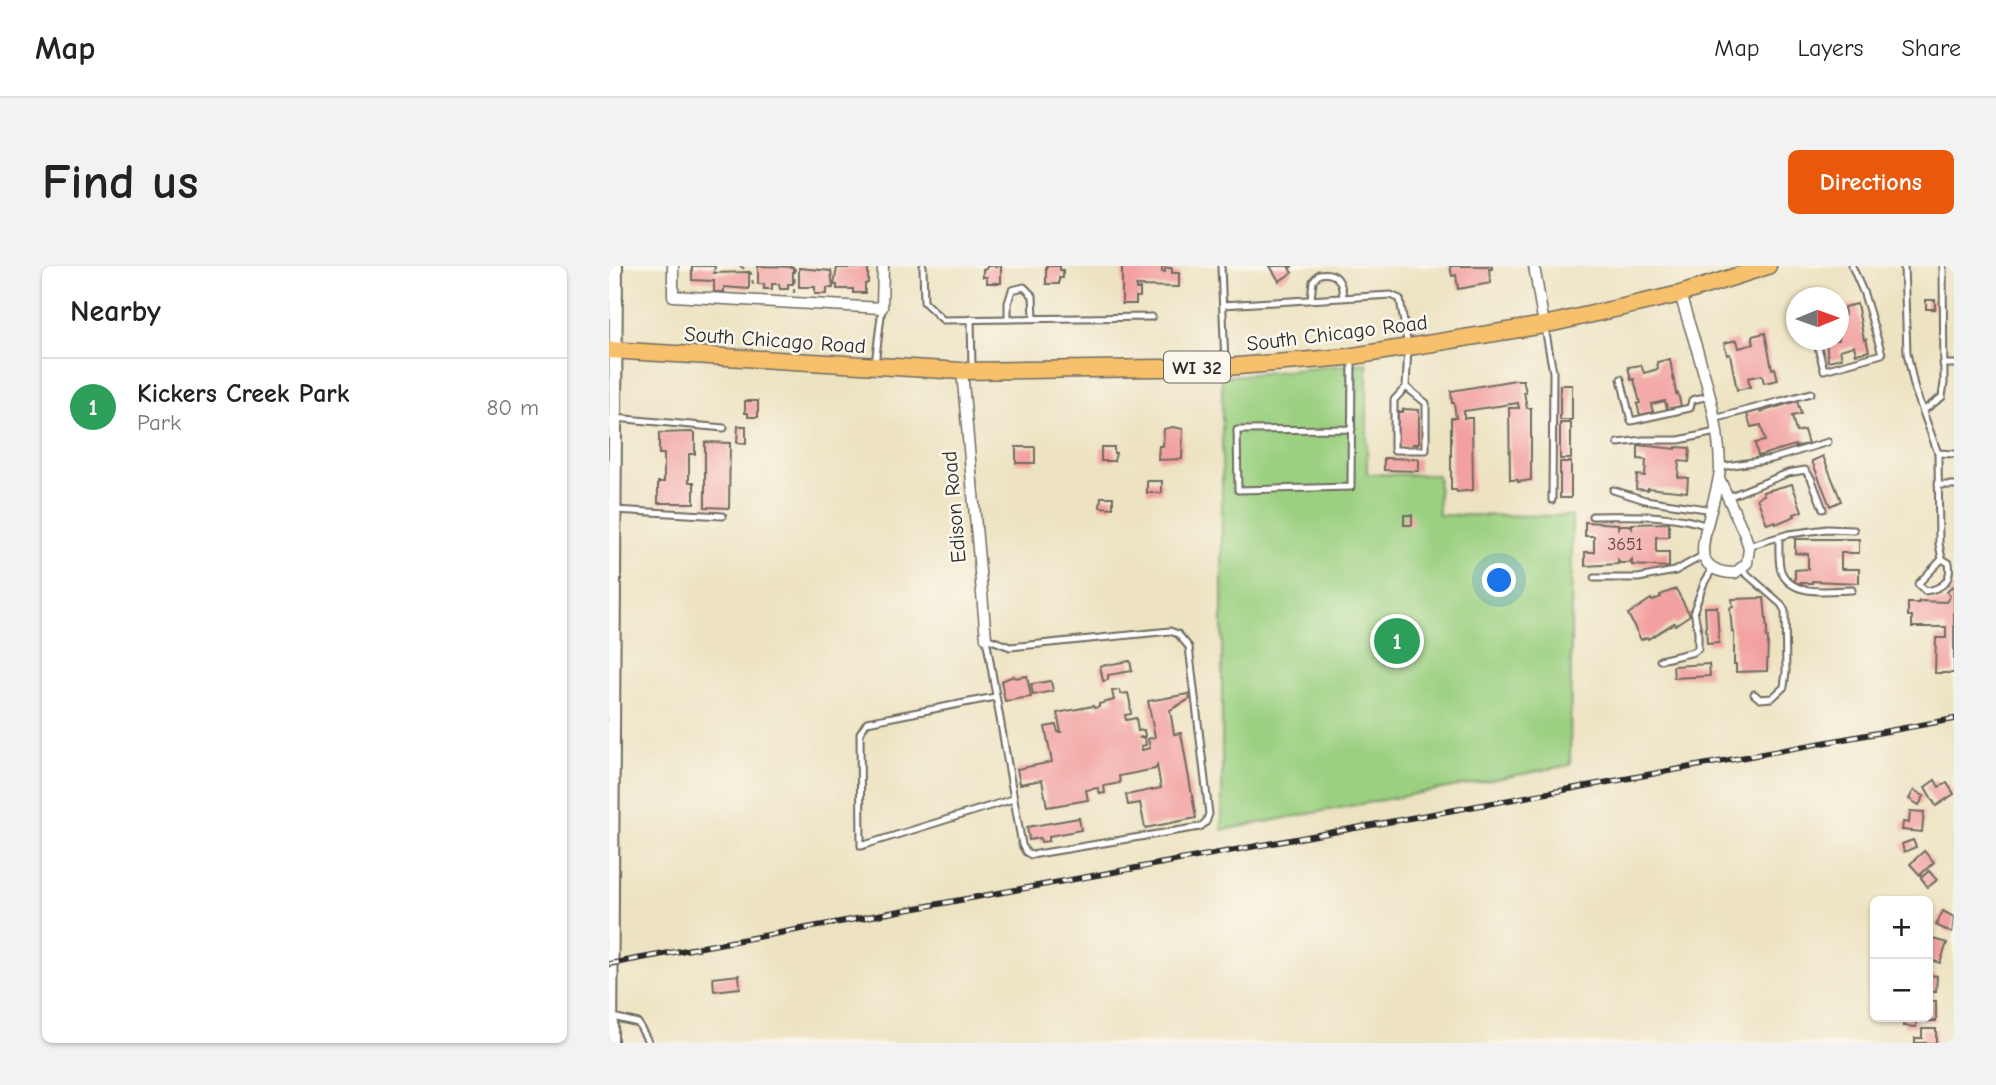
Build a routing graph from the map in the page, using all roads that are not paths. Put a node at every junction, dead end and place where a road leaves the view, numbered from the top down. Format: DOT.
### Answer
graph roads {
  1 [pos="616,266"];
  2 [pos="673,266"];
  3 [pos="883,266"];
  4 [pos="923,266"];
  5 [pos="1221,266"];
  6 [pos="1534,266"];
  7 [pos="1768,266"];
  8 [pos="1851,266"];
  9 [pos="1904,266"];
  10 [pos="1943,266"];
  11 [pos="1680,294"];
  12 [pos="1343,297"];
  13 [pos="1311,299"];
  14 [pos="1223,305"];
  15 [pos="882,308"];
  16 [pos="1152,317"];
  17 [pos="1034,318"];
  18 [pos="971,319"];
  19 [pos="1009,319"];
  20 [pos="1544,325"];
  21 [pos="1408,347"];
  22 [pos="612,350"];
  23 [pos="1819,350"];
  24 [pos="1352,356"];
  25 [pos="1943,364"];
  26 [pos="1954,364"];
  27 [pos="1226,367"];
  28 [pos="875,368"];
  29 [pos="967,371"];
  30 [pos="1621,379"];
  31 [pos="1406,387"];
  32 [pos="1811,393"];
  33 [pos="1709,396"];
  34 [pos="1924,410"];
  35 [pos="615,418"];
  36 [pos="1714,419"];
  37 [pos="723,428"];
  38 [pos="1352,429"];
  39 [pos="1716,432"];
  40 [pos="1828,442"];
  41 [pos="1618,443"];
  42 [pos="1938,453"];
  43 [pos="1954,453"];
  44 [pos="1719,473"];
  45 [pos="1938,485"];
  46 [pos="1954,485"];
  47 [pos="1613,490"];
  48 [pos="1728,497"];
  49 [pos="1552,500"];
  50 [pos="1823,509"];
  51 [pos="614,510"];
  52 [pos="1713,510"];
  53 [pos="723,516"];
  54 [pos="1592,516"];
  55 [pos="1708,526"];
  56 [pos="1854,530"];
  57 [pos="1779,538"];
  58 [pos="1748,546"];
  59 [pos="1704,555"];
  60 [pos="1942,559"];
  61 [pos="1713,568"];
  62 [pos="1741,569"];
  63 [pos="1594,578"];
  64 [pos="1852,590"];
  65 [pos="986,638"];
  66 [pos="1660,660"];
  67 [pos="611,674"];
  68 [pos="1754,694"];
  69 [pos="995,696"];
  70 [pos="1013,799"];
  71 [pos="611,1017"];
  72 [pos="611,1043"];
  73 [pos="649,1043"];
  1 -- 22 [label="street"];
  2 -- 15 [label="street"];
  3 -- 15 [label="street"];
  4 -- 18 [label="lane"];
  5 -- 14 [label="lane"];
  6 -- 20 [label="street"];
  7 -- 11 [label="main road, South Chicago Road / WI 32"];
  8 -- 23 [label="lane"];
  9 -- 34 [label="lane"];
  10 -- 25 [label="lane"];
  11 -- 20 [label="main road, South Chicago Road / WI 32"];
  11 -- 33 [label="street"];
  12 -- 13 [label="lane"];
  12 -- 13 [label="lane"];
  12 -- 21 [label="lane"];
  13 -- 14 [label="lane"];
  14 -- 27 [label="lane"];
  15 -- 28 [label="lane"];
  16 -- 17 [label="lane"];
  17 -- 19 [label="lane"];
  17 -- 19 [label="lane"];
  18 -- 19 [label="lane"];
  18 -- 29 [label="lane"];
  20 -- 21 [label="main road, South Chicago Road / WI 32"];
  20 -- 49 [label="lane"];
  21 -- 24 [label="main road, South Chicago Road / WI 32"];
  21 -- 31 [label="lane"];
  22 -- 28 [label="main road, South Chicago Road / WI 32"];
  22 -- 35 [label="street"];
  24 -- 27 [label="main road, South Chicago Road / WI 32"];
  24 -- 38 [label="lane"];
  25 -- 26 [label="lane"];
  25 -- 34 [label="lane"];
  27 -- 29 [label="main road, South Chicago Road / WI 32"];
  28 -- 29 [label="main road, South Chicago Road / WI 32"];
  29 -- 65 [label="street, Edison Road"];
  30 -- 33 [label="lane"];
  31 -- 31 [label="lane"];
  32 -- 36 [label="lane"];
  33 -- 36 [label="street"];
  34 -- 42 [label="lane"];
  35 -- 37 [label="lane"];
  35 -- 51 [label="street"];
  36 -- 39 [label="street"];
  38 -- 38 [label="lane"];
  39 -- 41 [label="lane"];
  39 -- 44 [label="street"];
  40 -- 44 [label="lane"];
  42 -- 43 [label="lane"];
  42 -- 45 [label="lane"];
  44 -- 48 [label="street"];
  44 -- 52 [label="street"];
  45 -- 46 [label="lane"];
  45 -- 60 [label="lane"];
  47 -- 52 [label="lane"];
  48 -- 50 [label="lane"];
  48 -- 58 [label="street"];
  51 -- 53 [label="lane"];
  51 -- 67 [label="street"];
  52 -- 55 [label="street"];
  54 -- 55 [label="lane"];
  55 -- 59 [label="street"];
  56 -- 57 [label="lane"];
  57 -- 58 [label="lane"];
  57 -- 64 [label="lane"];
  58 -- 62 [label="street"];
  59 -- 61 [label="street"];
  59 -- 63 [label="lane"];
  60 -- 60 [label="lane"];
  61 -- 62 [label="street"];
  61 -- 66 [label="lane"];
  62 -- 68 [label="lane"];
  65 -- 69 [label="lane"];
  65 -- 70 [label="lane"];
  67 -- 71 [label="street"];
  69 -- 70 [label="lane"];
  69 -- 70 [label="lane"];
  71 -- 72 [label="street"];
  71 -- 73 [label="lane"];
}
